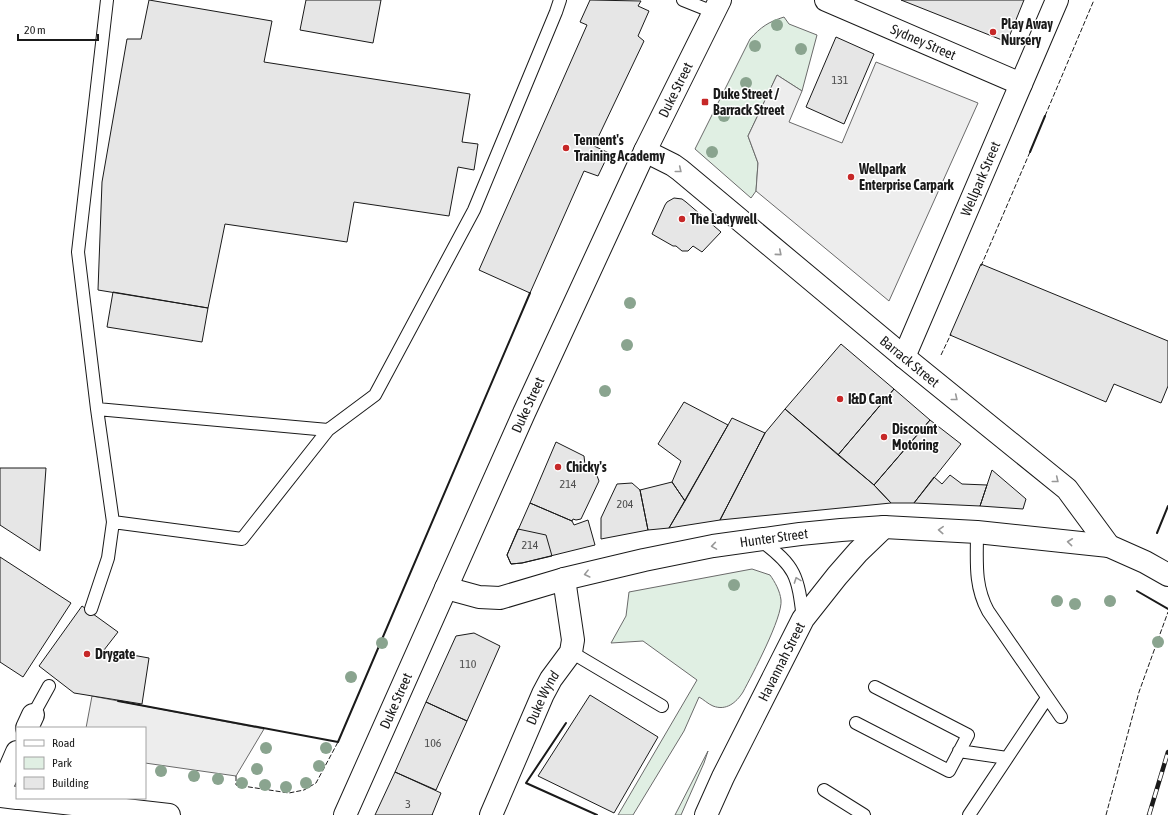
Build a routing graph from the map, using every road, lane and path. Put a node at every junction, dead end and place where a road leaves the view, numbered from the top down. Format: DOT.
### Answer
graph roads {
  1 [pos="107,0"];
  2 [pos="560,0"];
  3 [pos="683,0"];
  4 [pos="826,0"];
  5 [pos="1057,0"];
  6 [pos="716,6"];
  7 [pos="1021,84"];
  8 [pos="645,152"];
  9 [pos="904,357"];
  10 [pos="97,409"];
  11 [pos="328,430"];
  12 [pos="113,522"];
  13 [pos="884,527"];
  14 [pos="977,532"];
  15 [pos="760,540"];
  16 [pos="1109,546"];
  17 [pos="1168,575"];
  18 [pos="564,580"];
  19 [pos="446,588"];
  20 [pos="91,609"];
  21 [pos="803,619"];
  22 [pos="571,652"];
  23 [pos="49,686"];
  24 [pos="875,687"];
  25 [pos="1047,698"];
  26 [pos="662,706"];
  27 [pos="1062,717"];
  28 [pos="30,722"];
  29 [pos="856,723"];
  30 [pos="959,751"];
  31 [pos="16,754"];
  32 [pos="1007,758"];
  33 [pos="824,790"];
  34 [pos="0,791"];
  35 [pos="0,796"];
  36 [pos="16,798"];
  37 [pos="29,799"];
  38 [pos="169,815"];
  39 [pos="346,815"];
  40 [pos="491,815"];
  41 [pos="706,815"];
  42 [pos="864,815"];
  43 [pos="969,815"];
  1 -- 10 [label="lane"];
  2 -- 11 [label="lane"];
  3 -- 6 [label="lane"];
  4 -- 7 [label="street, Sydney Street"];
  5 -- 7 [label="street, Wellpark Street"];
  6 -- 8 [label="street, Duke Street"];
  7 -- 9 [label="street, Wellpark Street"];
  8 -- 9 [label="street, Barrack Street, one-way"];
  8 -- 19 [label="street, Duke Street"];
  9 -- 16 [label="street, Barrack Street, one-way"];
  10 -- 11 [label="lane"];
  10 -- 12 [label="lane"];
  11 -- 12 [label="lane"];
  12 -- 20 [label="lane"];
  14 -- 13 [label="street, Hunter Street, one-way"];
  13 -- 15 [label="street, Hunter Street"];
  13 -- 21 [label="street, Havannah Street"];
  16 -- 14 [label="street, Hunter Street, one-way"];
  14 -- 25 [label="lane"];
  15 -- 18 [label="street, Hunter Street, one-way"];
  21 -- 15 [label="lane, one-way"];
  16 -- 17 [label="street, Barrack Street"];
  18 -- 19 [label="street, Hunter Street"];
  18 -- 22 [label="street"];
  19 -- 39 [label="street, Duke Street"];
  21 -- 41 [label="street, Havannah Street"];
  22 -- 26 [label="lane"];
  22 -- 40 [label="street, Duke Wynd"];
  23 -- 28 [label="lane"];
  24 -- 30 [label="lane"];
  25 -- 27 [label="lane"];
  25 -- 32 [label="lane"];
  29 -- 30 [label="lane"];
  30 -- 32 [label="lane"];
  31 -- 34 [label="street"];
  32 -- 43 [label="lane"];
  33 -- 42 [label="lane"];
  35 -- 36 [label="street"];
  37 -- 38 [label="street"];
}
